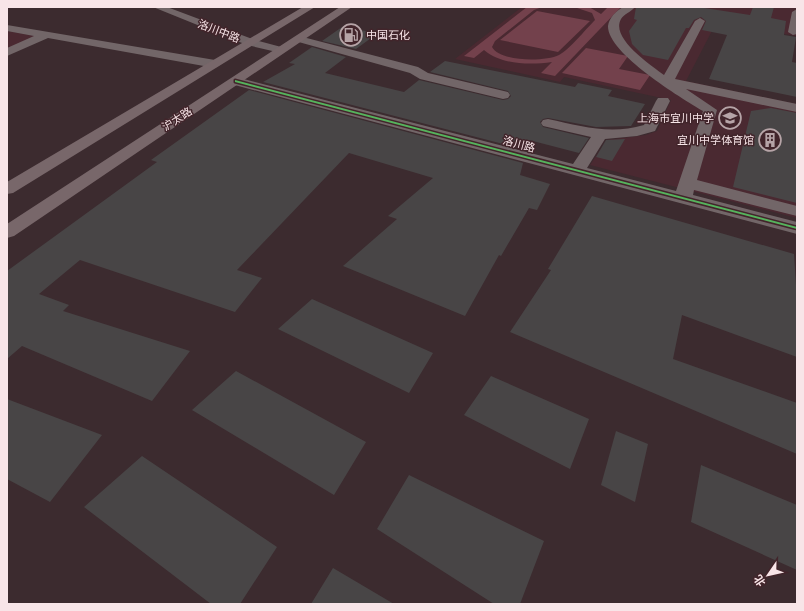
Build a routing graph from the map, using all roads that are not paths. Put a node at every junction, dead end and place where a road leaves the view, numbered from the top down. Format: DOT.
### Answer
graph roads {
  1 [pos="158,7"];
  2 [pos="310,7"];
  3 [pos="347,7"];
  4 [pos="630,7"];
  5 [pos="797,12"];
  6 [pos="700,21"];
  7 [pos="7,28"];
  8 [pos="793,32"];
  9 [pos="46,35"];
  10 [pos="299,39"];
  11 [pos="251,43"];
  12 [pos="281,50"];
  13 [pos="7,52"];
  14 [pos="215,64"];
  15 [pos="236,81"];
  16 [pos="667,81"];
  17 [pos="503,95"];
  18 [pos="663,100"];
  19 [pos="768,102"];
  20 [pos="797,108"];
  21 [pos="710,110"];
  22 [pos="548,123"];
  23 [pos="600,135"];
  24 [pos="578,170"];
  25 [pos="7,189"];
  26 [pos="686,190"];
  27 [pos="797,211"];
  28 [pos="797,228"];
  29 [pos="7,232"];
  1 -- 11 [label="street, 洛川中路"];
  2 -- 11 [label="main road"];
  3 -- 10 [label="main road, 沪太路"];
  4 -- 16 [label="street"];
  5 -- 8 [label="street"];
  6 -- 16 [label="street"];
  7 -- 9 [label="street"];
  9 -- 13 [label="street"];
  9 -- 14 [label="street"];
  10 -- 12 [label="main road, 沪太路"];
  10 -- 17 [label="street"];
  11 -- 12 [label="street, 洛川中路"];
  11 -- 14 [label="main road"];
  12 -- 15 [label="main road, 沪太路"];
  14 -- 25 [label="main road"];
  15 -- 24 [label="street, 洛川路"];
  15 -- 29 [label="main road, 沪太路"];
  16 -- 19 [label="street"];
  16 -- 21 [label="street"];
  18 -- 23 [label="street"];
  19 -- 20 [label="street"];
  19 -- 21 [label="street"];
  21 -- 26 [label="street"];
  22 -- 23 [label="street"];
  23 -- 24 [label="street"];
  24 -- 26 [label="street, 洛川路"];
  26 -- 27 [label="street"];
  26 -- 28 [label="street, 洛川路"];
}
